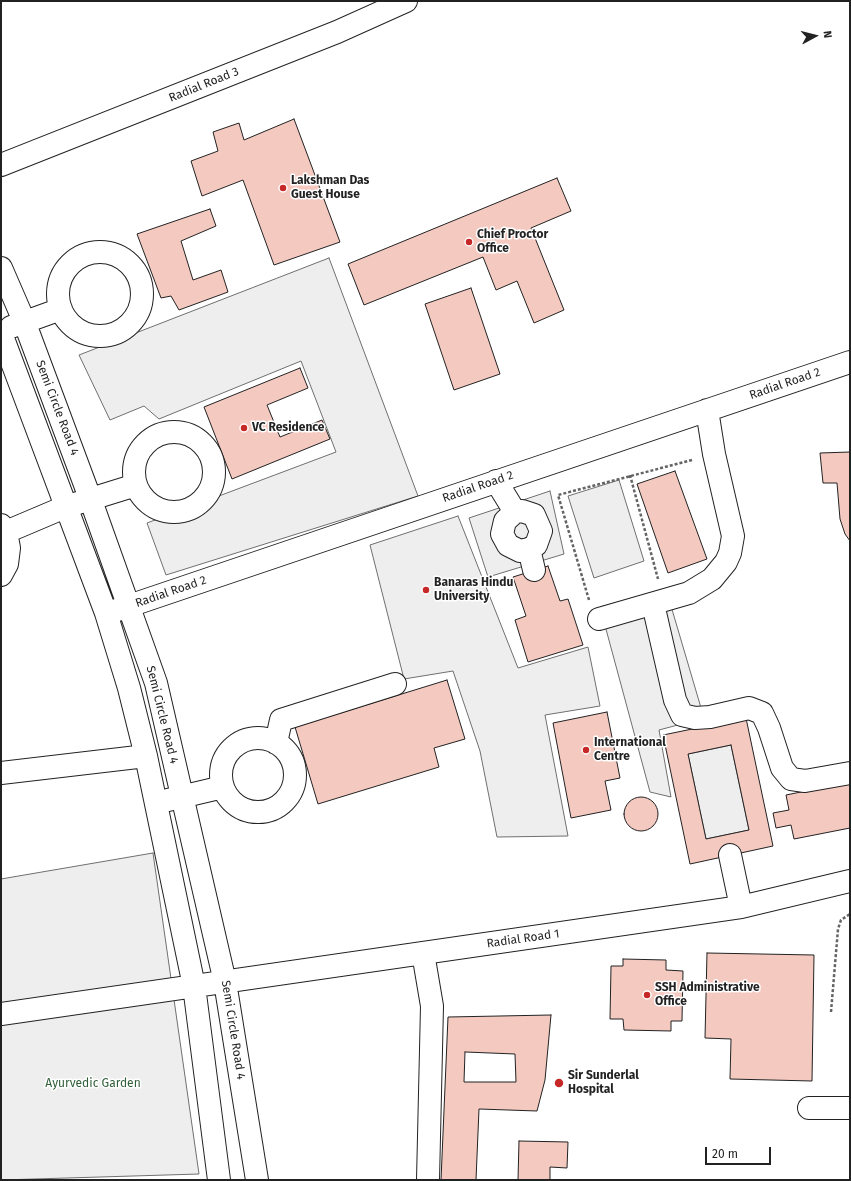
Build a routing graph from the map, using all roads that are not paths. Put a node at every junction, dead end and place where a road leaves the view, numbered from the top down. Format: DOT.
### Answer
graph roads {
  1 [pos="406,1"];
  2 [pos="1,165"];
  3 [pos="1,268"];
  4 [pos="61,309"];
  5 [pos="24,321"];
  6 [pos="1,332"];
  7 [pos="850,362"];
  8 [pos="707,410"];
  9 [pos="496,481"];
  10 [pos="136,484"];
  11 [pos="90,498"];
  12 [pos="65,507"];
  13 [pos="3,529"];
  14 [pos="534,570"];
  15 [pos="1,575"];
  16 [pos="653,604"];
  17 [pos="129,606"];
  18 [pos="106,613"];
  19 [pos="599,619"];
  20 [pos="395,684"];
  21 [pos="276,743"];
  22 [pos="146,756"];
  23 [pos="850,772"];
  24 [pos="1,773"];
  25 [pos="223,787"];
  26 [pos="182,797"];
  27 [pos="156,802"];
  28 [pos="730,855"];
  29 [pos="850,881"];
  30 [pos="741,908"];
  31 [pos="423,953"];
  32 [pos="225,982"];
  33 [pos="194,986"];
  34 [pos="1,1014"];
  35 [pos="809,1108"];
  36 [pos="850,1108"];
  37 [pos="219,1180"];
  38 [pos="257,1180"];
  39 [pos="428,1180"];
  1 -- 2 [label="street, Radial Road 3"];
  3 -- 5 [label="street, Semi Circle Road 4"];
  4 -- 5 [label="street"];
  5 -- 6 [label="street"];
  5 -- 11 [label="street, Semi Circle Road 4"];
  6 -- 12 [label="street, Semi Circle Road 4"];
  7 -- 8 [label="street, Radial Road 2"];
  8 -- 9 [label="street, Radial Road 2"];
  8 -- 16 [label="street"];
  9 -- 14 [label="street"];
  9 -- 17 [label="street, Radial Road 2"];
  10 -- 11 [label="street"];
  11 -- 12 [label="street"];
  11 -- 17 [label="street, Semi Circle Road 4"];
  12 -- 13 [label="street"];
  12 -- 18 [label="street, Semi Circle Road 4"];
  13 -- 15 [label="street"];
  16 -- 19 [label="street"];
  16 -- 23 [label="street"];
  17 -- 18 [label="street, Radial Road 2"];
  17 -- 26 [label="street, Semi Circle Road 4"];
  18 -- 22 [label="street, Semi Circle Road 4"];
  20 -- 21 [label="street"];
  21 -- 25 [label="street"];
  21 -- 25 [label="street"];
  22 -- 24 [label="street"];
  22 -- 27 [label="street, Semi Circle Road 4"];
  25 -- 26 [label="street"];
  26 -- 27 [label="street"];
  26 -- 32 [label="street, Semi Circle Road 4"];
  27 -- 33 [label="street, Semi Circle Road 4"];
  28 -- 30 [label="street"];
  29 -- 30 [label="street, Radial Road 1"];
  30 -- 31 [label="street, Radial Road 1"];
  31 -- 32 [label="street, Radial Road 1"];
  31 -- 39 [label="street"];
  32 -- 33 [label="street, Radial Road 1"];
  32 -- 38 [label="street, Semi Circle Road 4"];
  33 -- 34 [label="street, Radial Road 1"];
  33 -- 37 [label="street, Semi Circle Road 4"];
  35 -- 36 [label="street"];
}
